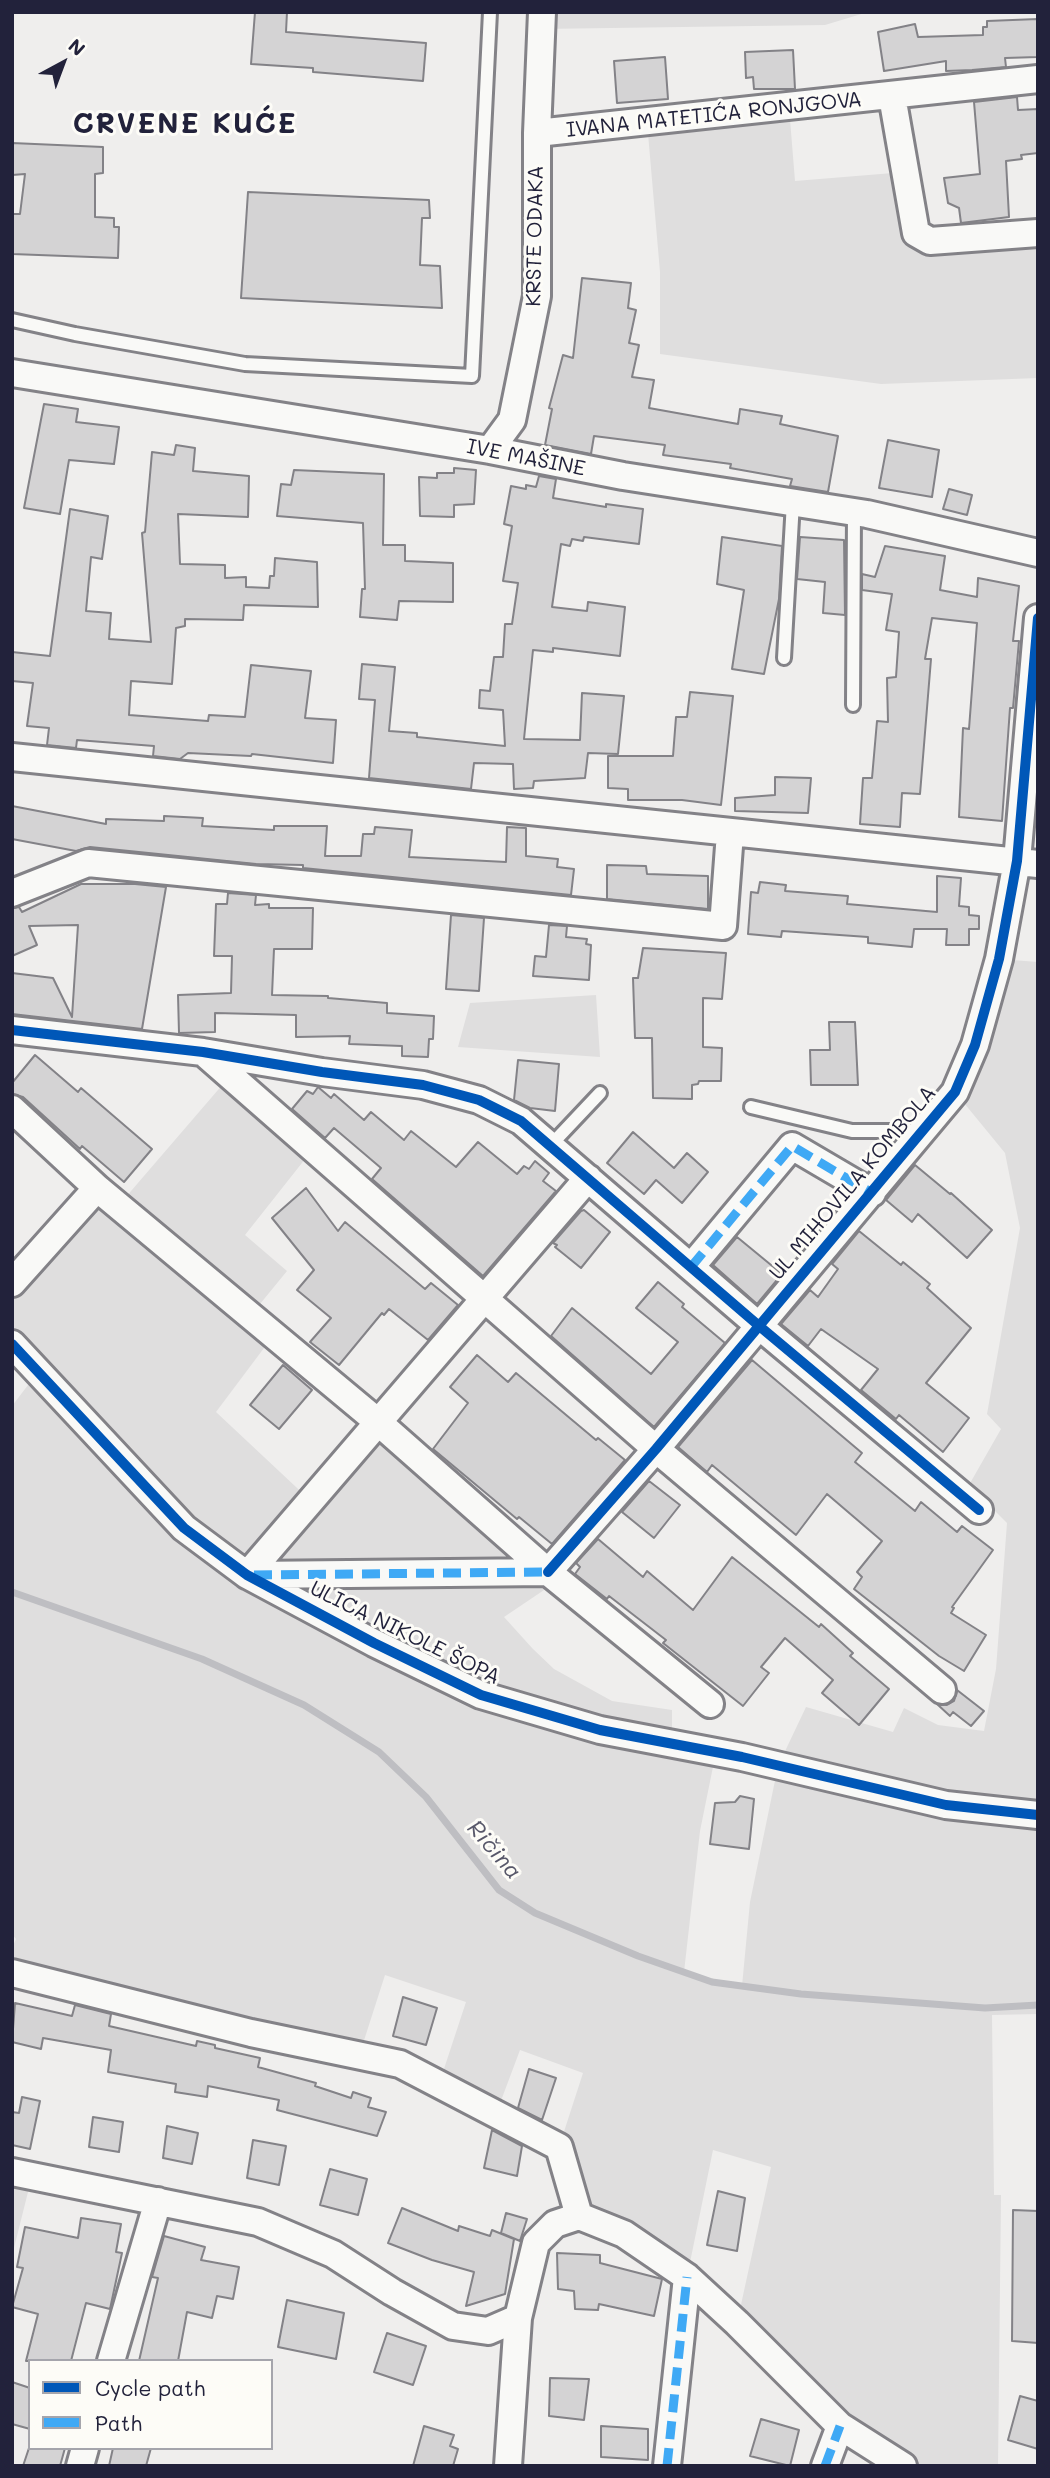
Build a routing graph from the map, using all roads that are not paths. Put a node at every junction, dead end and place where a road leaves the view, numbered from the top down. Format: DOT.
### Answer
graph roads {
  1 [pos="490,12"];
  2 [pos="542,12"];
  3 [pos="1038,79"];
  4 [pos="892,96"];
  5 [pos="537,133"];
  6 [pos="1038,233"];
  7 [pos="12,320"];
  8 [pos="12,373"];
  9 [pos="490,450"];
  10 [pos="793,502"];
  11 [pos="854,512"];
  12 [pos="1038,553"];
  13 [pos="1038,618"];
  14 [pos="784,658"];
  15 [pos="853,705"];
  16 [pos="12,757"];
  17 [pos="730,833"];
  18 [pos="1028,863"];
  19 [pos="12,893"];
  20 [pos="12,1030"];
  21 [pos="203,1052"];
  22 [pos="600,1093"];
  23 [pos="751,1107"];
  24 [pos="12,1109"];
  25 [pos="923,1131"];
  26 [pos="550,1146"];
  27 [pos="588,1178"];
  28 [pos="97,1188"];
  29 [pos="872,1193"];
  30 [pos="691,1267"];
  31 [pos="12,1283"];
  32 [pos="485,1299"];
  33 [pos="758,1325"];
  34 [pos="12,1344"];
  35 [pos="379,1422"];
  36 [pos="656,1448"];
  37 [pos="979,1510"];
  38 [pos="548,1572"];
  39 [pos="257,1581"];
  40 [pos="942,1690"];
  41 [pos="710,1704"];
  42 [pos="1038,1815"];
  43 [pos="12,1973"];
  44 [pos="12,2172"];
  45 [pos="159,2202"];
  46 [pos="579,2216"];
  47 [pos="687,2277"];
  48 [pos="518,2318"];
  49 [pos="112,2359"];
  50 [pos="840,2426"];
  51 [pos="509,2466"];
  52 [pos="667,2466"];
  53 [pos="825,2466"];
  54 [pos="903,2466"];
  1 -- 7 [label="lane"];
  2 -- 5 [label="street, KRSTE ODAKA"];
  3 -- 4 [label="street, IVANA MATETIĆA RONJGOVA"];
  4 -- 5 [label="street, IVANA MATETIĆA RONJGOVA"];
  4 -- 6 [label="street, IVANA MATETIĆA RONJGOVA"];
  5 -- 9 [label="street, KRSTE ODAKA"];
  8 -- 9 [label="street, IVE MAŠINE"];
  9 -- 10 [label="street, IVE MAŠINE"];
  10 -- 11 [label="street, IVE MAŠINE"];
  10 -- 14 [label="lane"];
  11 -- 12 [label="street, IVE MAŠINE"];
  11 -- 15 [label="lane"];
  13 -- 18 [label="street, UL MIHOVILA KOMBOLA"];
  16 -- 17 [label="street"];
  17 -- 18 [label="street"];
  17 -- 19 [label="street"];
  18 -- 25 [label="street, UL MIHOVILA KOMBOLA"];
  20 -- 21 [label="street"];
  21 -- 26 [label="street"];
  21 -- 32 [label="street"];
  22 -- 26 [label="lane"];
  23 -- 25 [label="lane"];
  24 -- 28 [label="street"];
  25 -- 29 [label="street, UL MIHOVILA KOMBOLA"];
  26 -- 27 [label="street"];
  27 -- 30 [label="street"];
  27 -- 32 [label="street"];
  28 -- 31 [label="street"];
  28 -- 35 [label="street"];
  29 -- 30 [label="street"];
  29 -- 33 [label="street, UL MIHOVILA KOMBOLA"];
  30 -- 33 [label="street"];
  32 -- 35 [label="street"];
  32 -- 36 [label="street"];
  33 -- 36 [label="street, UL MIHOVILA KOMBOLA"];
  33 -- 37 [label="street"];
  34 -- 39 [label="street, ULICA NIKOLE ŠOPA"];
  35 -- 38 [label="street"];
  35 -- 39 [label="street"];
  36 -- 38 [label="street, UL MIHOVILA KOMBOLA"];
  36 -- 40 [label="street"];
  38 -- 39 [label="street"];
  38 -- 41 [label="street"];
  39 -- 42 [label="street, ULICA NIKOLE ŠOPA"];
  43 -- 46 [label="street"];
  44 -- 45 [label="street"];
  45 -- 48 [label="street"];
  45 -- 49 [label="street"];
  46 -- 47 [label="street"];
  46 -- 48 [label="street"];
  47 -- 50 [label="street"];
  47 -- 52 [label="street"];
  48 -- 51 [label="street"];
  50 -- 53 [label="street"];
  50 -- 54 [label="street"];
}
